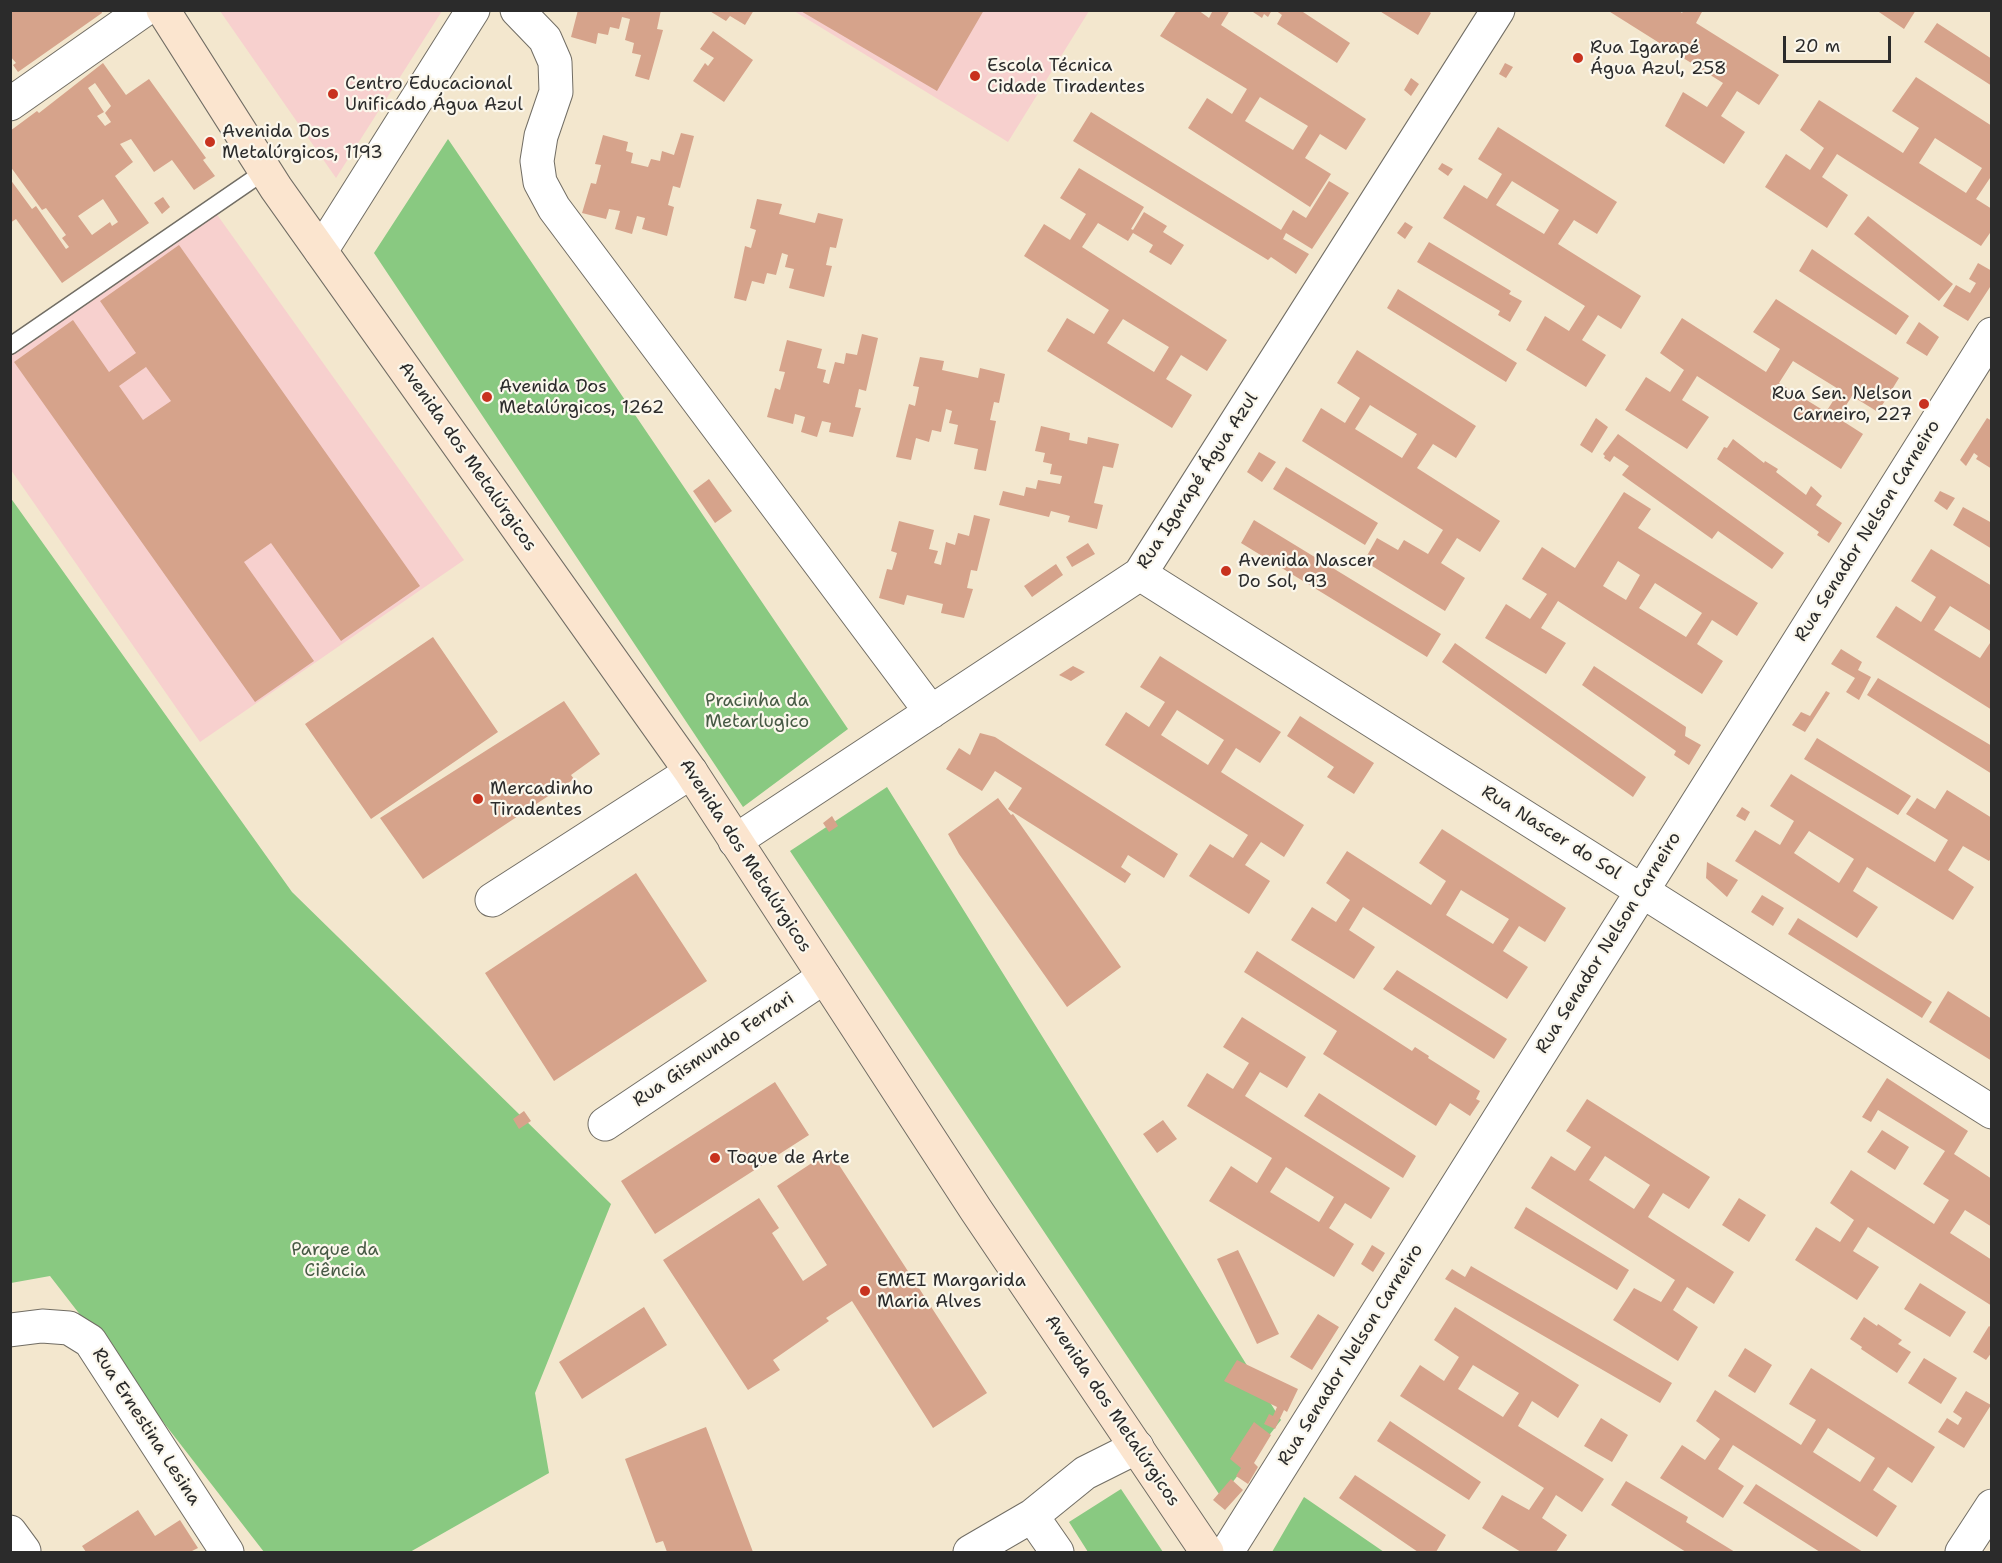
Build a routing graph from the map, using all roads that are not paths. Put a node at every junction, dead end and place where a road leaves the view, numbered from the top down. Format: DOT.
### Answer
graph roads {
  1 [pos="144,10"];
  2 [pos="163,10"];
  3 [pos="473,10"];
  4 [pos="517,10"];
  5 [pos="1498,10"];
  6 [pos="10,104"];
  7 [pos="265,171"];
  8 [pos="321,251"];
  9 [pos="1992,334"];
  10 [pos="10,346"];
  11 [pos="1140,574"];
  12 [pos="931,712"];
  13 [pos="691,772"];
  14 [pos="735,842"];
  15 [pos="1642,891"];
  16 [pos="492,900"];
  17 [pos="824,977"];
  18 [pos="1992,1112"];
  19 [pos="604,1124"];
  20 [pos="10,1330"];
  21 [pos="1137,1447"];
  22 [pos="1992,1506"];
  23 [pos="1032,1515"];
  24 [pos="227,1552"];
  25 [pos="970,1552"];
  26 [pos="1057,1552"];
  27 [pos="1207,1552"];
  28 [pos="1227,1552"];
  29 [pos="1962,1552"];
  1 -- 6 [label="street"];
  2 -- 7 [label="main road, Avenida dos Metalúrgicos"];
  3 -- 8 [label="street"];
  4 -- 12 [label="street"];
  5 -- 11 [label="street, Rua Igarapé Água Azul"];
  7 -- 8 [label="main road, Avenida dos Metalúrgicos"];
  7 -- 10 [label="lane"];
  8 -- 13 [label="main road, Avenida dos Metalúrgicos"];
  9 -- 15 [label="street, Rua Senador Nelson Carneiro"];
  11 -- 12 [label="street, Rua Igarapé Água Azul"];
  11 -- 15 [label="street, Rua Nascer do Sol"];
  12 -- 14 [label="street, Rua Igarapé Água Azul"];
  13 -- 14 [label="main road, Avenida dos Metalúrgicos"];
  13 -- 16 [label="street"];
  14 -- 17 [label="main road, Avenida dos Metalúrgicos"];
  15 -- 18 [label="street, Rua Nascer do Sol"];
  15 -- 28 [label="street, Rua Senador Nelson Carneiro"];
  17 -- 19 [label="street, Rua Gismundo Ferrari"];
  17 -- 21 [label="main road, Avenida dos Metalúrgicos"];
  20 -- 24 [label="street, Rua Ernestina Lesina"];
  21 -- 23 [label="street"];
  21 -- 27 [label="main road, Avenida dos Metalúrgicos"];
  22 -- 29 [label="street"];
  23 -- 25 [label="street"];
  23 -- 26 [label="street"];
}
